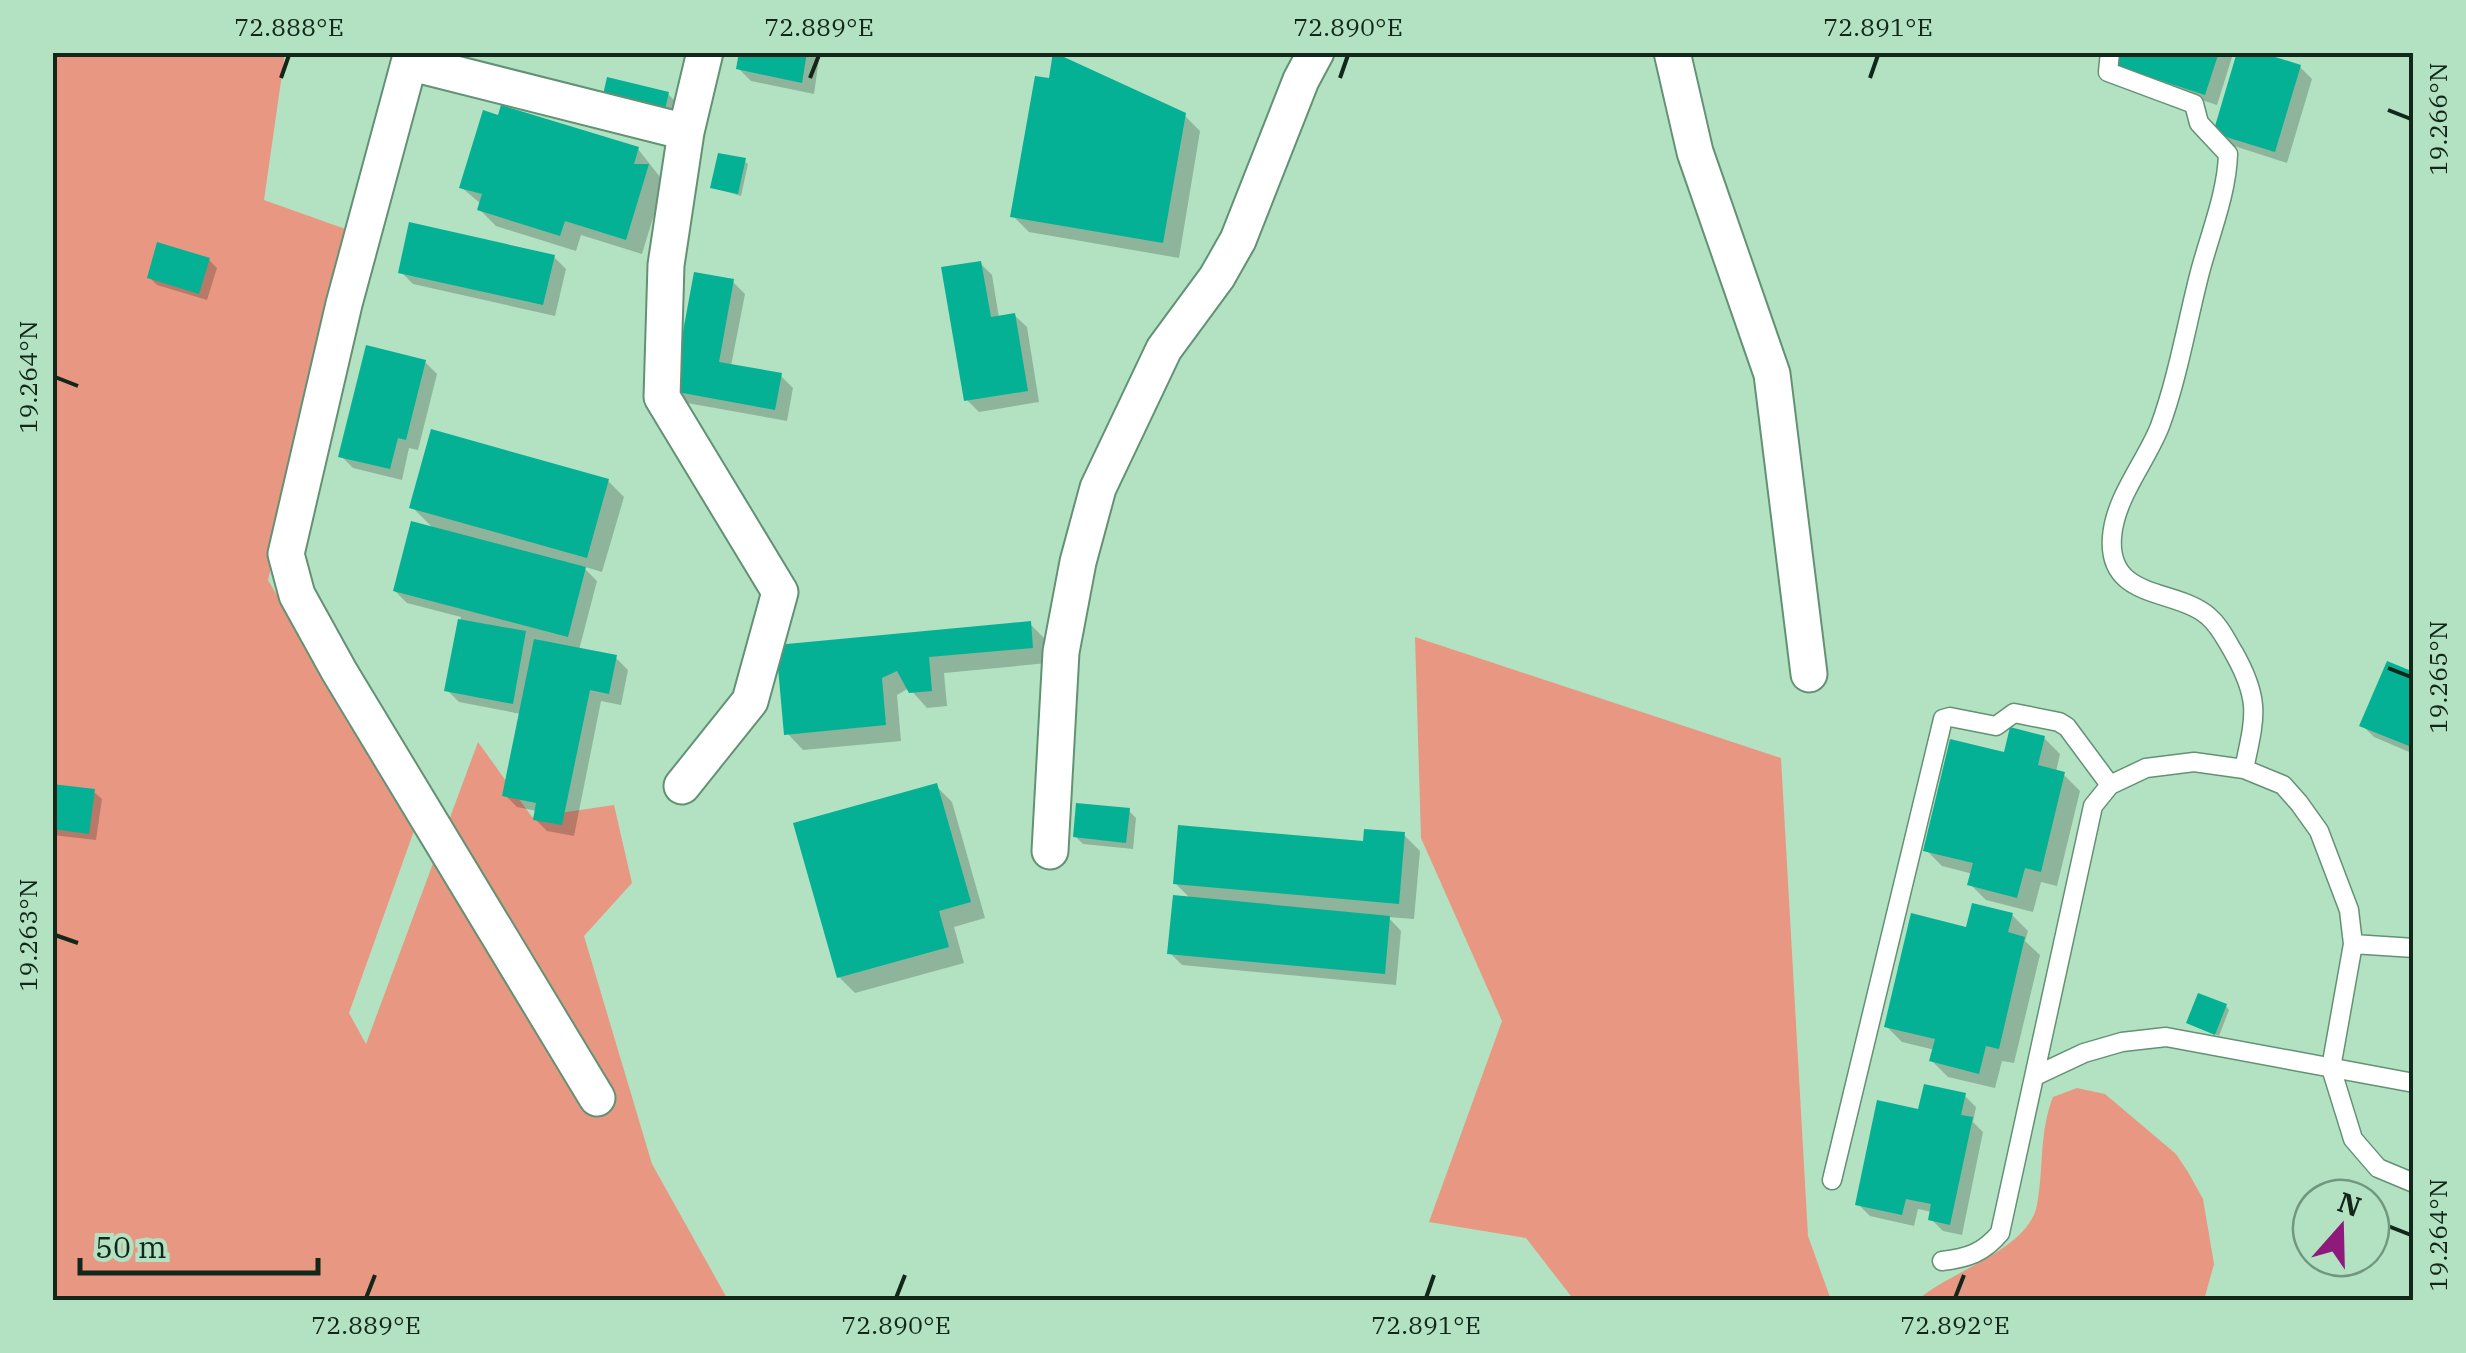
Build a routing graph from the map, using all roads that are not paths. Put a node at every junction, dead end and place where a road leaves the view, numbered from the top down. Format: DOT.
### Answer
graph roads {
  1 [pos="705,52"];
  2 [pos="1316,52"];
  3 [pos="1672,52"];
  4 [pos="2110,52"];
  5 [pos="412,58"];
  6 [pos="686,132"];
  7 [pos="1809,674"];
  8 [pos="2244,769"];
  9 [pos="2110,785"];
  10 [pos="682,786"];
  11 [pos="1050,851"];
  12 [pos="2353,944"];
  13 [pos="2414,948"];
  14 [pos="2331,1068"];
  15 [pos="2034,1076"];
  16 [pos="2414,1083"];
  17 [pos="597,1098"];
  18 [pos="1832,1180"];
  19 [pos="2414,1183"];
  20 [pos="1942,1261"];
  1 -- 6 [label="street"];
  2 -- 11 [label="street"];
  3 -- 7 [label="street"];
  4 -- 8 [label="lane"];
  5 -- 6 [label="street"];
  5 -- 17 [label="street"];
  6 -- 10 [label="street"];
  8 -- 9 [label="lane"];
  8 -- 12 [label="lane"];
  9 -- 15 [label="lane"];
  9 -- 18 [label="lane"];
  12 -- 13 [label="lane"];
  12 -- 14 [label="lane"];
  14 -- 15 [label="lane"];
  14 -- 16 [label="lane"];
  14 -- 19 [label="lane"];
  15 -- 20 [label="lane"];
}
